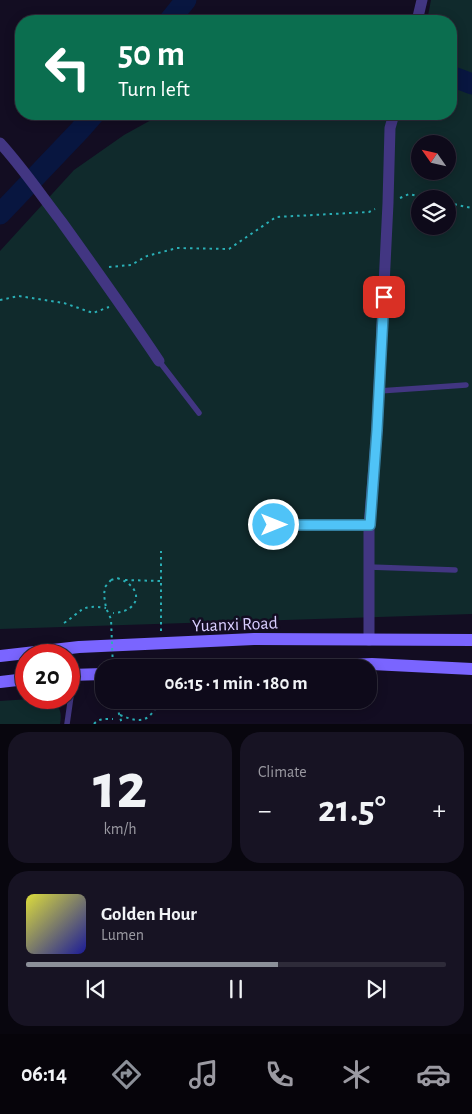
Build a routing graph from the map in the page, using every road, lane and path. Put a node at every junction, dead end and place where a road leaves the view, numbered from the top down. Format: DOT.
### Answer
graph roads {
  1 [pos="422,0"];
  2 [pos="418,15"];
  3 [pos="392,120"];
  4 [pos="3,147"];
  5 [pos="411,194"];
  6 [pos="388,202"];
  7 [pos="456,205"];
  8 [pos="472,208"];
  9 [pos="94,267"];
  10 [pos="0,300"];
  11 [pos="121,304"];
  12 [pos="159,361"];
  13 [pos="466,385"];
  14 [pos="379,391"];
  15 [pos="199,413"];
  16 [pos="274,525"];
  17 [pos="370,525"];
  18 [pos="161,551"];
  19 [pos="369,567"];
  20 [pos="456,570"];
  21 [pos="125,580"];
  22 [pos="161,581"];
  23 [pos="106,608"];
  24 [pos="113,613"];
  25 [pos="64,624"];
  26 [pos="369,640"];
  27 [pos="472,640"];
  28 [pos="161,644"];
  29 [pos="0,656"];
  30 [pos="113,659"];
  31 [pos="377,664"];
  32 [pos="472,669"];
  33 [pos="95,674"];
  34 [pos="80,675"];
  35 [pos="15,680"];
  36 [pos="0,682"];
  37 [pos="69,709"];
  38 [pos="118,709"];
  39 [pos="156,709"];
  40 [pos="120,715"];
  41 [pos="113,719"];
  42 [pos="67,724"];
  43 [pos="94,724"];
  44 [pos="122,724"];
  1 -- 2 [label="street"];
  3 -- 6 [label="street"];
  4 -- 9 [label="street"];
  5 -- 6 [label="path"];
  6 -- 9 [label="path"];
  6 -- 14 [label="street"];
  7 -- 8 [label="path"];
  9 -- 11 [label="street"];
  10 -- 11 [label="path"];
  11 -- 12 [label="street"];
  12 -- 15 [label="lane"];
  13 -- 14 [label="lane"];
  14 -- 17 [label="street"];
  16 -- 17 [label="lane"];
  17 -- 19 [label="street"];
  18 -- 22 [label="path"];
  19 -- 20 [label="lane"];
  19 -- 26 [label="street"];
  21 -- 22 [label="path"];
  21 -- 23 [label="path, bridge"];
  21 -- 24 [label="path"];
  22 -- 28 [label="path"];
  23 -- 25 [label="path"];
  23 -- 30 [label="path, bridge"];
  26 -- 27 [label="main road, Yuanxi Road"];
  26 -- 28 [label="main road, Yuanxi Road"];
  28 -- 29 [label="main road, Yuanxi Road"];
  31 -- 32 [label="main road"];
  33 -- 34 [label="main road"];
  35 -- 36 [label="main road"];
  37 -- 42 [label="lane"];
  38 -- 40 [label="path"];
  39 -- 40 [label="path"];
  40 -- 44 [label="path"];
  41 -- 43 [label="path"];
}
